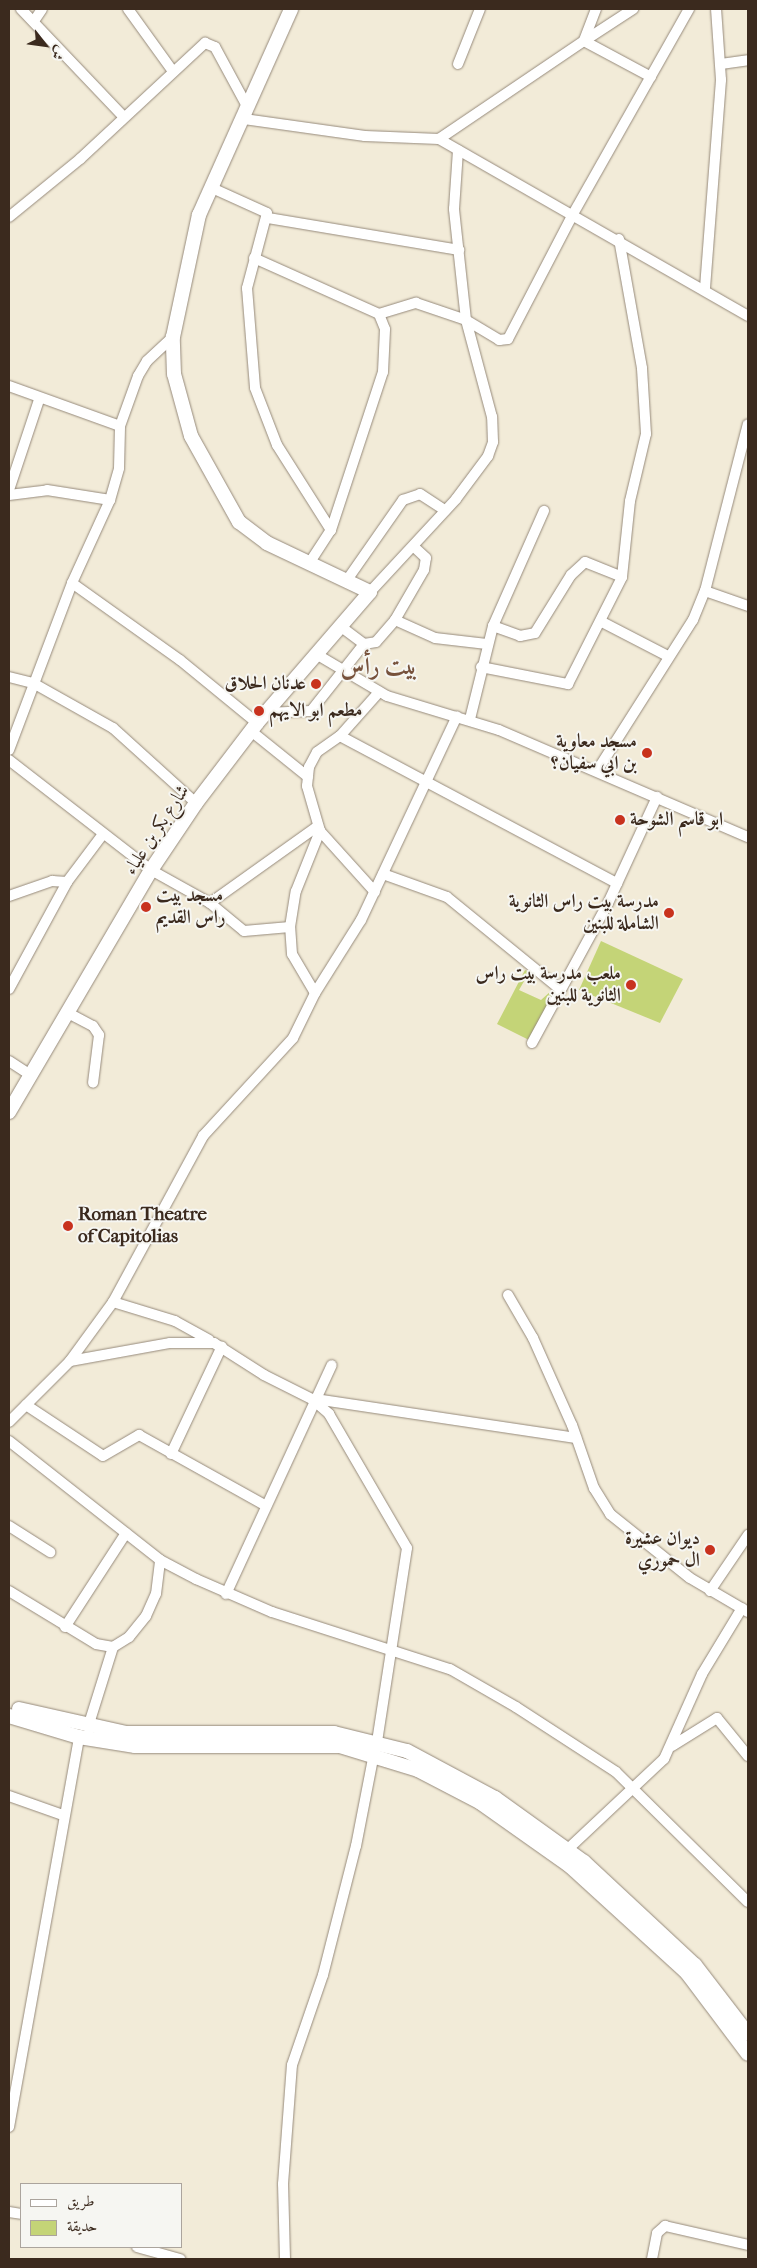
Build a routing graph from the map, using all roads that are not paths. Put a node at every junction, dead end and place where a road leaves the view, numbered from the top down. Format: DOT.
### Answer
graph roads {
  1 [pos="21,9"];
  2 [pos="42,9"];
  3 [pos="128,9"];
  4 [pos="291,9"];
  5 [pos="480,9"];
  6 [pos="596,9"];
  7 [pos="634,9"];
  8 [pos="689,9"];
  9 [pos="716,9"];
  10 [pos="34,21"];
  11 [pos="584,41"];
  12 [pos="748,60"];
  13 [pos="458,64"];
  14 [pos="721,64"];
  15 [pos="172,70"];
  16 [pos="651,77"];
  17 [pos="246,113"];
  18 [pos="123,116"];
  19 [pos="439,139"];
  20 [pos="458,150"];
  21 [pos="212,188"];
  22 [pos="10,213"];
  23 [pos="573,214"];
  24 [pos="268,218"];
  25 [pos="618,239"];
  26 [pos="459,250"];
  27 [pos="254,258"];
  28 [pos="705,288"];
  29 [pos="379,314"];
  30 [pos="748,316"];
  31 [pos="466,320"];
  32 [pos="173,337"];
  33 [pos="9,386"];
  34 [pos="40,400"];
  35 [pos="748,424"];
  36 [pos="120,426"];
  37 [pos="9,490"];
  38 [pos="9,495"];
  39 [pos="110,500"];
  40 [pos="445,510"];
  41 [pos="544,511"];
  42 [pos="331,530"];
  43 [pos="414,547"];
  44 [pos="310,562"];
  45 [pos="622,577"];
  46 [pos="347,580"];
  47 [pos="72,583"];
  48 [pos="370,592"];
  49 [pos="705,592"];
  50 [pos="748,606"];
  51 [pos="395,620"];
  52 [pos="602,622"];
  53 [pos="340,626"];
  54 [pos="493,626"];
  55 [pos="364,644"];
  56 [pos="487,644"];
  57 [pos="316,654"];
  58 [pos="668,656"];
  59 [pos="345,668"];
  60 [pos="481,668"];
  61 [pos="9,677"];
  62 [pos="33,683"];
  63 [pos="379,692"];
  64 [pos="457,716"];
  65 [pos="470,719"];
  66 [pos="258,723"];
  67 [pos="340,736"];
  68 [pos="9,749"];
  69 [pos="9,760"];
  70 [pos="597,770"];
  71 [pos="308,777"];
  72 [pos="428,785"];
  73 [pos="657,797"];
  74 [pos="196,803"];
  75 [pos="319,829"];
  76 [pos="103,834"];
  77 [pos="748,837"];
  78 [pos="151,870"];
  79 [pos="383,874"];
  80 [pos="67,882"];
  81 [pos="617,884"];
  82 [pos="375,892"];
  83 [pos="9,896"];
  84 [pos="210,904"];
  85 [pos="290,927"];
  86 [pos="9,989"];
  87 [pos="561,990"];
  88 [pos="315,993"];
  89 [pos="70,1014"];
  90 [pos="532,1043"];
  91 [pos="9,1062"];
  92 [pos="32,1076"];
  93 [pos="93,1083"];
  94 [pos="9,1112"];
  95 [pos="508,1295"];
  96 [pos="113,1302"];
  97 [pos="218,1345"];
  98 [pos="70,1361"];
  99 [pos="332,1365"];
  100 [pos="312,1399"];
  101 [pos="26,1405"];
  102 [pos="9,1422"];
  103 [pos="576,1438"];
  104 [pos="9,1441"];
  105 [pos="171,1454"];
  106 [pos="264,1505"];
  107 [pos="9,1526"];
  108 [pos="126,1532"];
  109 [pos="748,1535"];
  110 [pos="50,1552"];
  111 [pos="160,1560"];
  112 [pos="9,1591"];
  113 [pos="710,1591"];
  114 [pos="226,1594"];
  115 [pos="745,1610"];
  116 [pos="65,1627"];
  117 [pos="113,1647"];
  118 [pos="390,1648"];
  119 [pos="9,1706"];
  120 [pos="9,1716"];
  121 [pos="83,1732"];
  122 [pos="672,1746"];
  123 [pos="375,1747"];
  124 [pos="748,1756"];
  125 [pos="635,1789"];
  126 [pos="9,1796"];
  127 [pos="63,1815"];
  128 [pos="568,1849"];
  129 [pos="748,1902"];
  130 [pos="748,2034"];
  131 [pos="748,2054"];
  132 [pos="9,2127"];
  133 [pos="748,2245"];
  134 [pos="141,2248"];
  135 [pos="180,2259"];
  136 [pos="285,2259"];
  137 [pos="652,2259"];
  1 -- 10 [label="street"];
  2 -- 10 [label="street"];
  3 -- 15 [label="street"];
  4 -- 17 [label="main road"];
  5 -- 13 [label="street"];
  6 -- 11 [label="street"];
  7 -- 11 [label="street"];
  8 -- 16 [label="street"];
  9 -- 14 [label="street"];
  10 -- 18 [label="street"];
  11 -- 16 [label="street"];
  11 -- 19 [label="street"];
  12 -- 14 [label="street"];
  14 -- 28 [label="street"];
  15 -- 17 [label="street"];
  15 -- 18 [label="street"];
  16 -- 23 [label="street"];
  17 -- 19 [label="street"];
  17 -- 21 [label="main road"];
  18 -- 22 [label="street"];
  19 -- 20 [label="street"];
  20 -- 23 [label="street"];
  20 -- 26 [label="street"];
  21 -- 24 [label="street"];
  21 -- 32 [label="main road"];
  23 -- 25 [label="street"];
  23 -- 31 [label="street"];
  24 -- 26 [label="street"];
  24 -- 27 [label="street"];
  25 -- 28 [label="street"];
  25 -- 45 [label="street"];
  26 -- 31 [label="street"];
  27 -- 29 [label="street"];
  27 -- 42 [label="street"];
  28 -- 30 [label="street"];
  29 -- 31 [label="street"];
  29 -- 42 [label="street"];
  31 -- 40 [label="street"];
  32 -- 36 [label="street"];
  32 -- 44 [label="main road"];
  33 -- 34 [label="street"];
  34 -- 36 [label="street"];
  34 -- 37 [label="street"];
  35 -- 49 [label="street"];
  36 -- 39 [label="street"];
  38 -- 39 [label="street"];
  39 -- 47 [label="street"];
  40 -- 43 [label="street"];
  40 -- 46 [label="street"];
  41 -- 54 [label="street"];
  42 -- 44 [label="street"];
  43 -- 48 [label="street"];
  43 -- 51 [label="street"];
  44 -- 46 [label="main road"];
  45 -- 52 [label="street"];
  45 -- 54 [label="street"];
  46 -- 48 [label="main road"];
  47 -- 62 [label="street"];
  47 -- 66 [label="street"];
  48 -- 53 [label="main road, شارع بكر بن علياء"];
  49 -- 50 [label="street"];
  49 -- 58 [label="street"];
  51 -- 55 [label="street"];
  51 -- 56 [label="street"];
  52 -- 58 [label="street"];
  52 -- 60 [label="street"];
  53 -- 55 [label="street"];
  53 -- 57 [label="main road, شارع بكر بن علياء"];
  54 -- 56 [label="street"];
  55 -- 59 [label="street"];
  56 -- 60 [label="street"];
  57 -- 59 [label="street"];
  57 -- 66 [label="main road, شارع بكر بن علياء"];
  58 -- 70 [label="street"];
  59 -- 63 [label="street"];
  59 -- 66 [label="street"];
  60 -- 65 [label="street"];
  61 -- 62 [label="street"];
  62 -- 68 [label="street"];
  62 -- 74 [label="street"];
  63 -- 64 [label="street"];
  63 -- 67 [label="street"];
  64 -- 65 [label="street"];
  64 -- 72 [label="street"];
  65 -- 70 [label="street"];
  66 -- 71 [label="street"];
  66 -- 74 [label="main road, شارع بكر بن علياء"];
  67 -- 71 [label="street"];
  67 -- 72 [label="street"];
  69 -- 76 [label="street"];
  70 -- 73 [label="street"];
  71 -- 75 [label="street"];
  72 -- 79 [label="street"];
  72 -- 81 [label="street"];
  73 -- 77 [label="street"];
  73 -- 81 [label="street"];
  74 -- 78 [label="main road, شارع بكر بن علياء"];
  75 -- 82 [label="street"];
  75 -- 84 [label="street"];
  75 -- 85 [label="street"];
  76 -- 78 [label="street"];
  76 -- 80 [label="street"];
  78 -- 84 [label="street"];
  78 -- 89 [label="main road, شارع بكر بن علياء"];
  79 -- 82 [label="street"];
  79 -- 87 [label="street"];
  80 -- 83 [label="street"];
  80 -- 86 [label="street"];
  81 -- 87 [label="street"];
  82 -- 88 [label="street"];
  84 -- 85 [label="street"];
  85 -- 88 [label="street"];
  87 -- 90 [label="street"];
  88 -- 96 [label="street"];
  89 -- 92 [label="main road, شارع بكر بن علياء"];
  89 -- 93 [label="street"];
  91 -- 92 [label="street"];
  92 -- 94 [label="main road, شارع بكر بن علياء"];
  95 -- 103 [label="street"];
  96 -- 97 [label="street"];
  96 -- 98 [label="street"];
  97 -- 98 [label="street"];
  97 -- 100 [label="street"];
  97 -- 105 [label="street"];
  98 -- 101 [label="street"];
  99 -- 100 [label="street"];
  100 -- 103 [label="street"];
  100 -- 106 [label="street"];
  100 -- 118 [label="street"];
  101 -- 102 [label="street"];
  101 -- 105 [label="street"];
  103 -- 113 [label="street"];
  104 -- 108 [label="street"];
  105 -- 106 [label="street"];
  106 -- 114 [label="street"];
  107 -- 110 [label="street"];
  108 -- 111 [label="street"];
  108 -- 116 [label="street"];
  109 -- 113 [label="street"];
  111 -- 114 [label="street"];
  111 -- 117 [label="street"];
  112 -- 116 [label="street"];
  113 -- 115 [label="street"];
  114 -- 118 [label="street"];
  115 -- 122 [label="street"];
  116 -- 117 [label="street"];
  117 -- 121 [label="street"];
  118 -- 123 [label="street"];
  118 -- 125 [label="street"];
  119 -- 121 [label="main road"];
  120 -- 121 [label="main road"];
  121 -- 123 [label="main road"];
  121 -- 127 [label="street"];
  122 -- 124 [label="street"];
  122 -- 125 [label="street"];
  123 -- 128 [label="main road"];
  123 -- 131 [label="main road"];
  123 -- 136 [label="street"];
  125 -- 128 [label="street"];
  125 -- 129 [label="street"];
  126 -- 127 [label="street"];
  127 -- 132 [label="street"];
  128 -- 130 [label="main road"];
  133 -- 137 [label="street"];
  134 -- 135 [label="street"];
}
